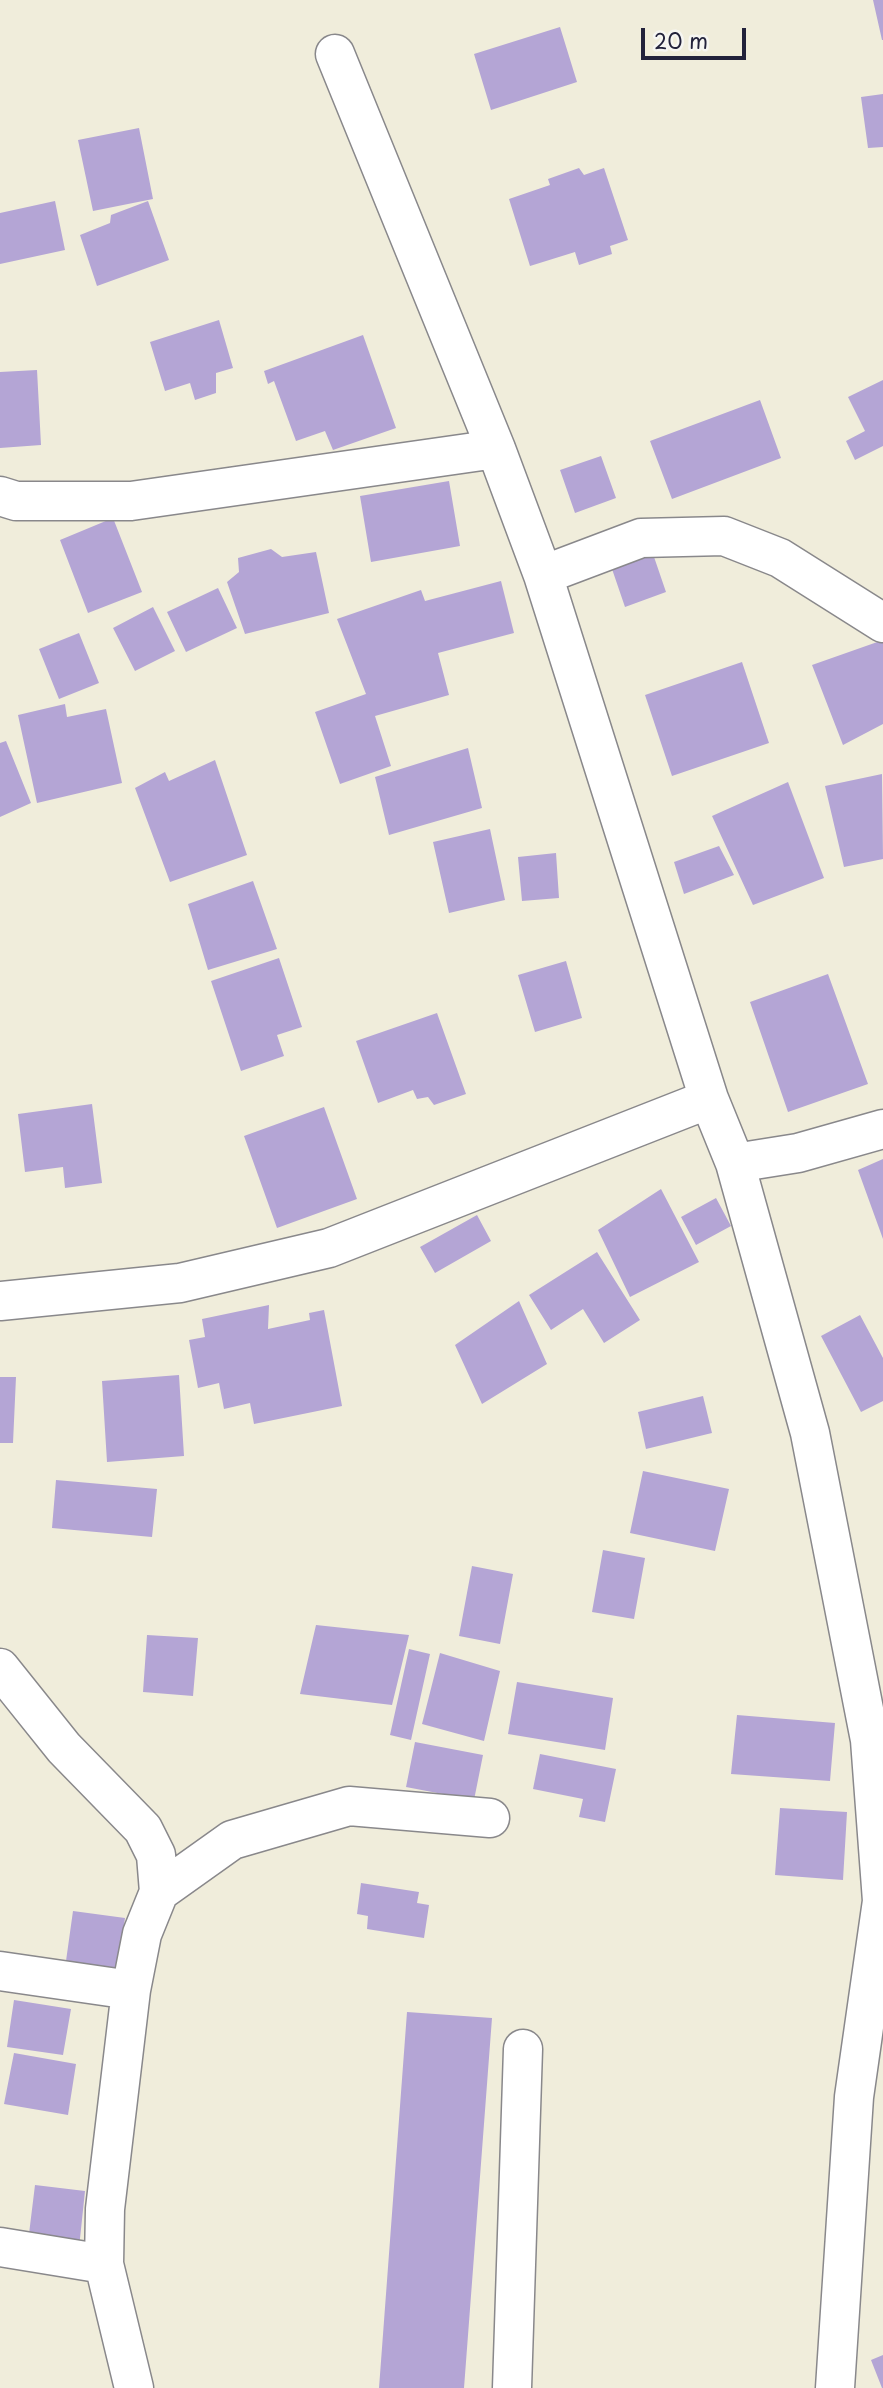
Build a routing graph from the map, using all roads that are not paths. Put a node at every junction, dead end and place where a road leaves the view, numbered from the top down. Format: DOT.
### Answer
graph roads {
  1 [pos="335,54"];
  2 [pos="496,449"];
  3 [pos="0,496"];
  4 [pos="543,575"];
  5 [pos="883,623"];
  6 [pos="709,1099"];
  7 [pos="883,1129"];
  8 [pos="735,1163"];
  9 [pos="0,1301"];
  10 [pos="0,1668"];
  11 [pos="490,1818"];
  12 [pos="159,1892"];
  13 [pos="0,1971"];
  14 [pos="131,1990"];
  15 [pos="523,2049"];
  16 [pos="0,2247"];
  17 [pos="103,2264"];
  18 [pos="134,2388"];
  19 [pos="512,2388"];
  20 [pos="835,2388"];
  1 -- 2 [label="street"];
  2 -- 3 [label="street"];
  2 -- 4 [label="street"];
  4 -- 5 [label="street"];
  4 -- 6 [label="street"];
  6 -- 8 [label="street"];
  6 -- 9 [label="street"];
  7 -- 8 [label="street"];
  8 -- 20 [label="street"];
  10 -- 12 [label="street"];
  11 -- 12 [label="street"];
  12 -- 14 [label="street"];
  13 -- 14 [label="street"];
  14 -- 17 [label="street"];
  15 -- 19 [label="street"];
  16 -- 17 [label="street"];
  17 -- 18 [label="street"];
}
